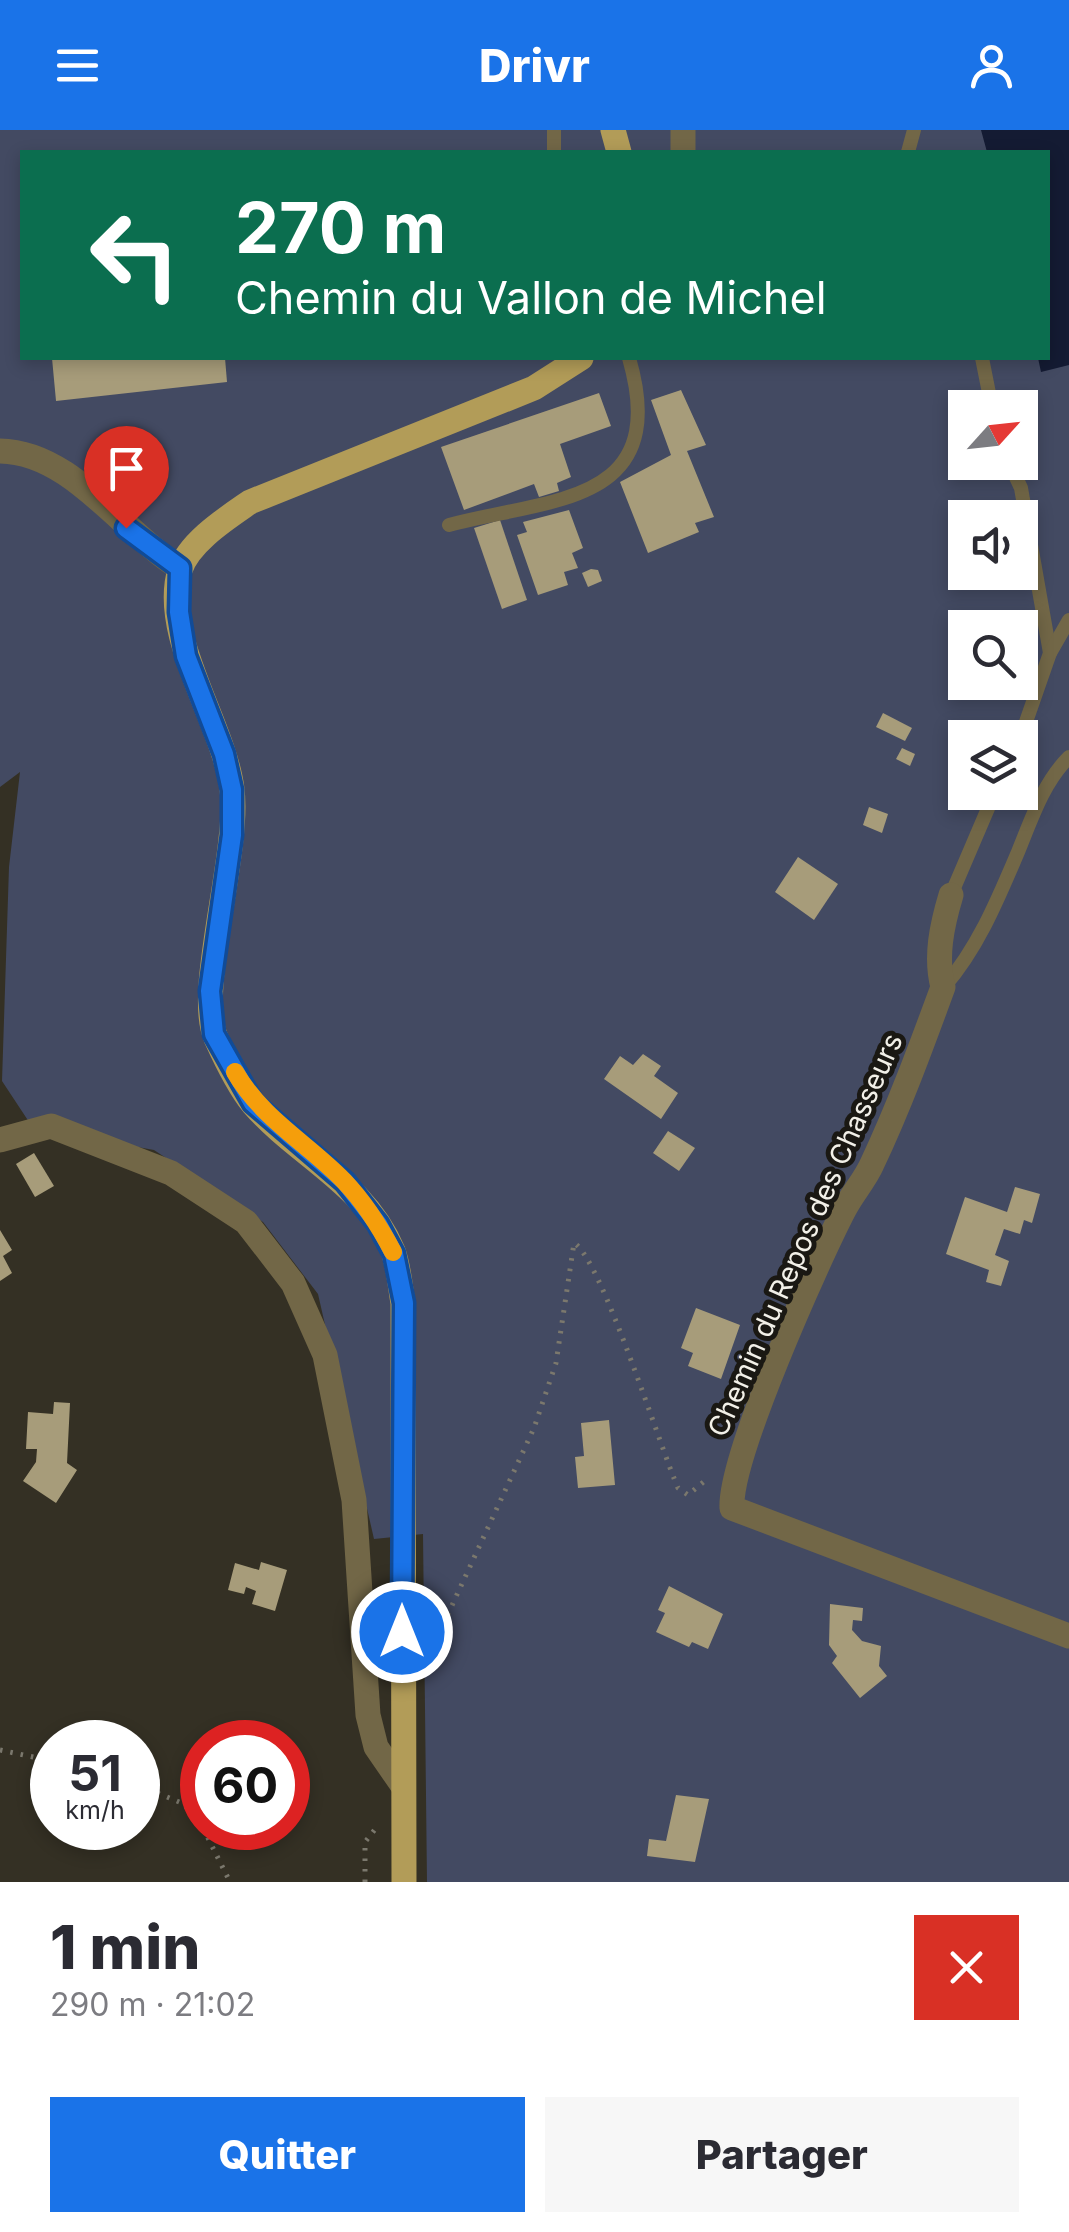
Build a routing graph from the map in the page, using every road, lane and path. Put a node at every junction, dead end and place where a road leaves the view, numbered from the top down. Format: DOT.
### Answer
graph roads {
  1 [pos="578,360"];
  2 [pos="629,360"];
  3 [pos="982,360"];
  4 [pos="988,390"];
  5 [pos="0,451"];
  6 [pos="1017,480"];
  7 [pos="449,525"];
  8 [pos="180,568"];
  9 [pos="1069,620"];
  10 [pos="1050,652"];
  11 [pos="1027,720"];
  12 [pos="1069,757"];
  13 [pos="988,810"];
  14 [pos="952,896"];
  15 [pos="944,987"];
  16 [pos="0,1140"];
  17 [pos="730,1489"];
  18 [pos="1069,1636"];
  19 [pos="402,1671"];
  20 [pos="0,1750"];
  21 [pos="30,1756"];
  22 [pos="402,1786"];
  23 [pos="214,1850"];
  24 [pos="230,1882"];
  25 [pos="404,1882"];
  1 -- 8 [label="main road"];
  2 -- 7 [label="lane"];
  3 -- 4 [label="lane"];
  5 -- 8 [label="street"];
  6 -- 10 [label="lane"];
  8 -- 19 [label="main road"];
  9 -- 10 [label="lane"];
  10 -- 11 [label="lane"];
  12 -- 15 [label="lane"];
  13 -- 14 [label="lane"];
  14 -- 15 [label="street"];
  15 -- 17 [label="street, Chemin du Repos des Chasseurs"];
  16 -- 22 [label="street"];
  17 -- 18 [label="street"];
  17 -- 19 [label="path"];
  19 -- 22 [label="main road"];
  20 -- 21 [label="path"];
  22 -- 25 [label="main road"];
  23 -- 24 [label="path"];
}
